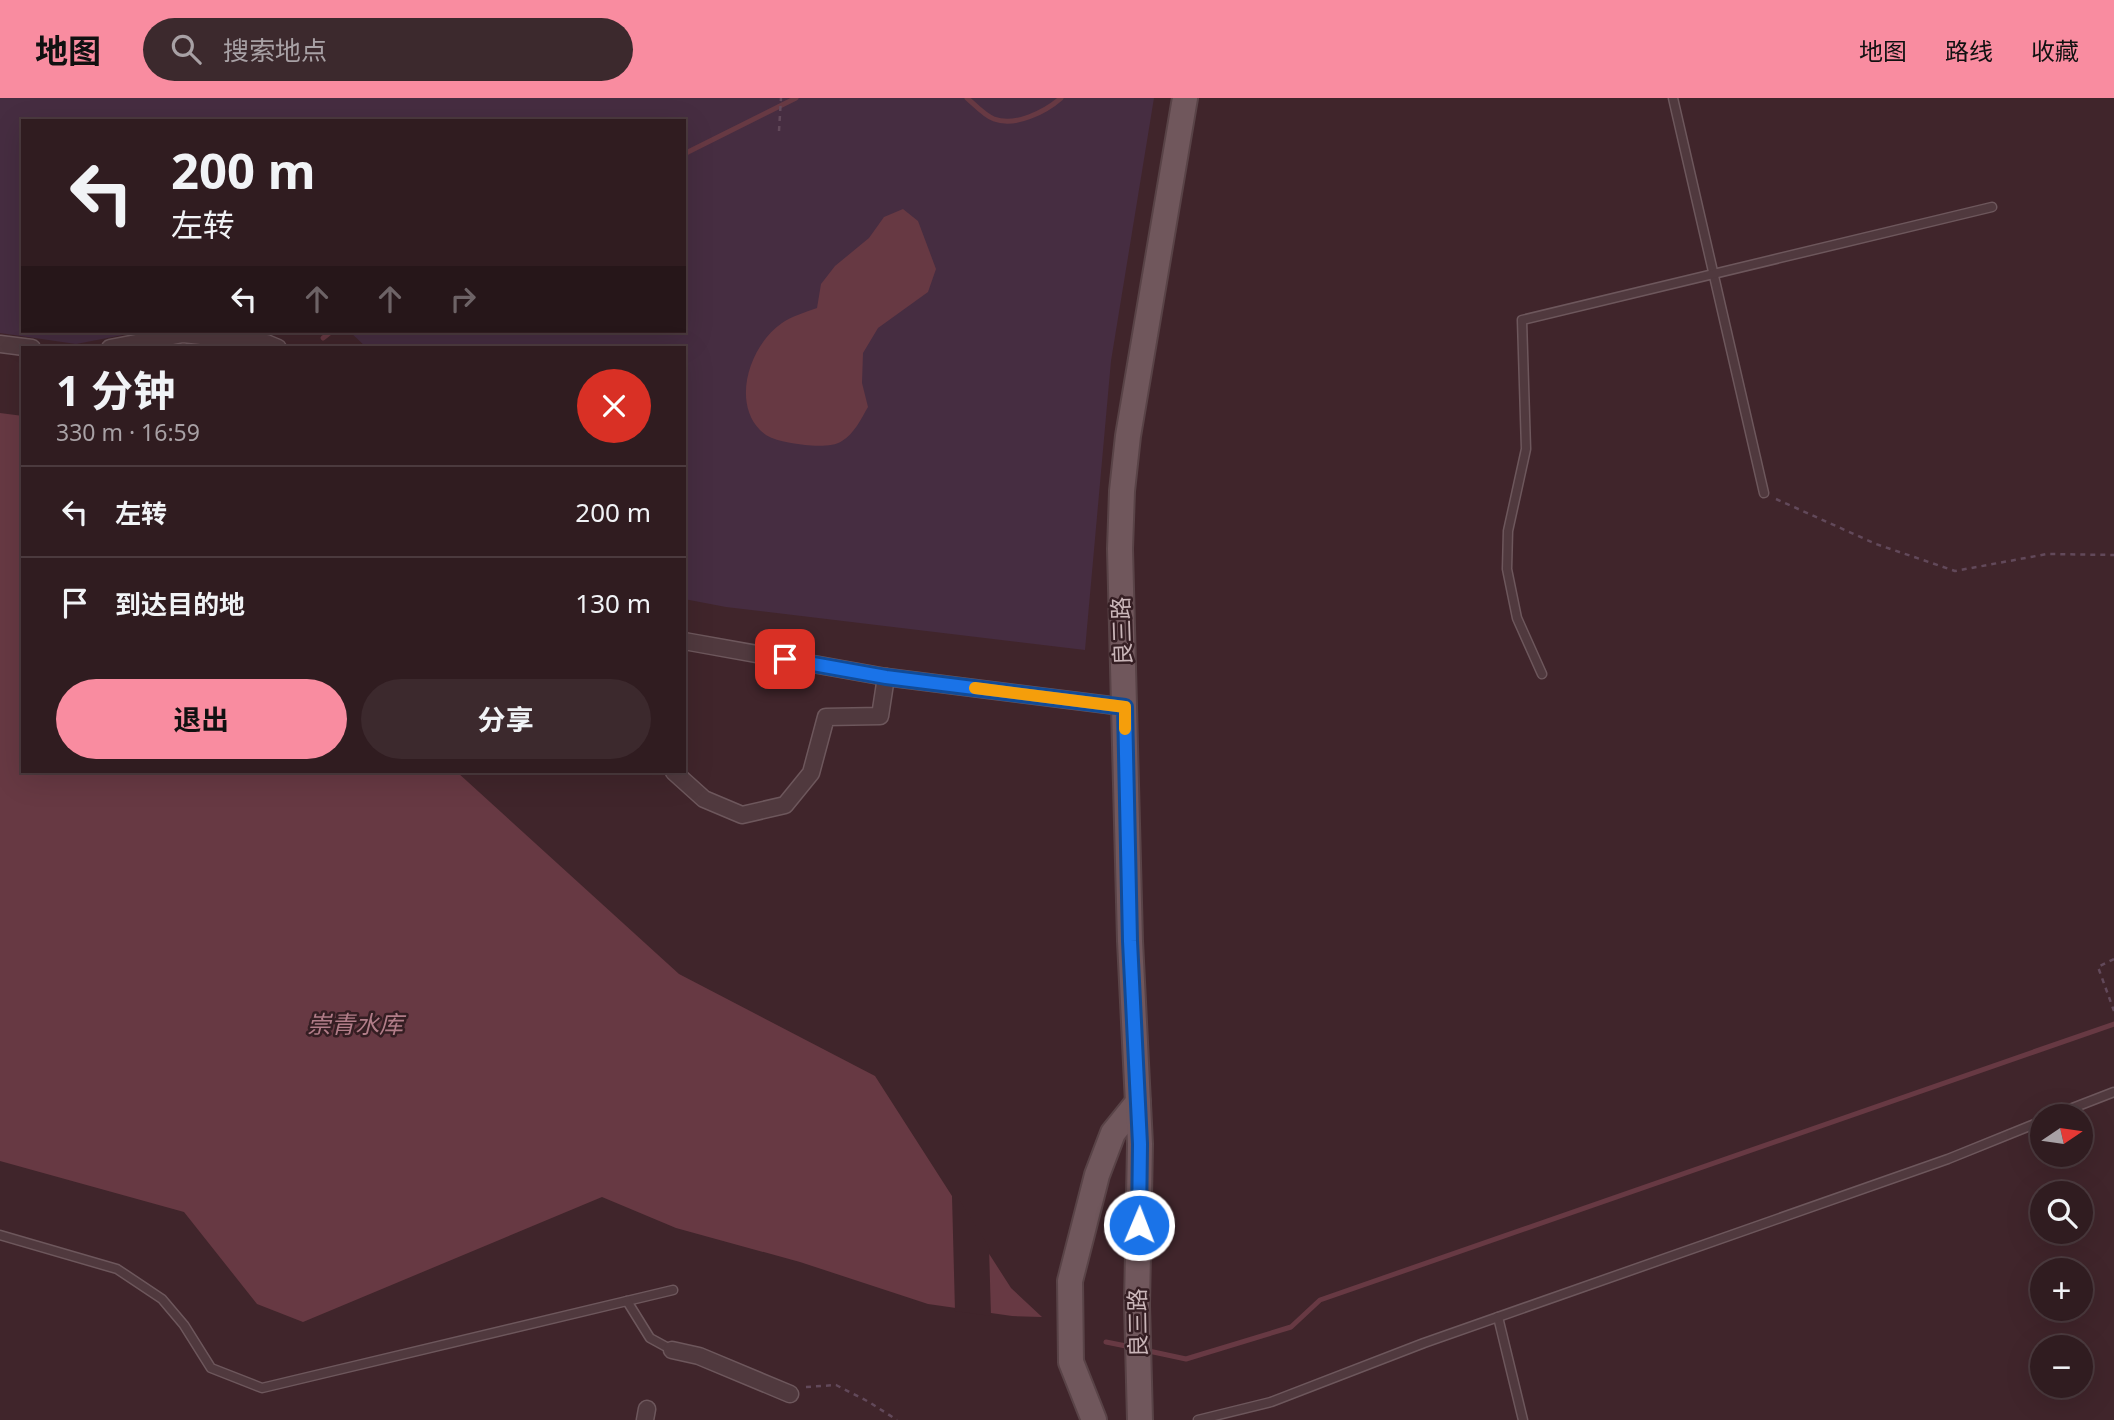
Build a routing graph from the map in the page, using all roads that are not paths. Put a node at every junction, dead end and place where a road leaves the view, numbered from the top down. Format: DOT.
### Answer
graph roads {
  1 [pos="1185,98"];
  2 [pos="1673,98"];
  3 [pos="1992,206"];
  4 [pos="1713,274"];
  5 [pos="0,344"];
  6 [pos="120,346"];
  7 [pos="273,346"];
  8 [pos="21,347"];
  9 [pos="1764,493"];
  10 [pos="686,641"];
  11 [pos="1542,674"];
  12 [pos="886,677"];
  13 [pos="1125,707"];
  14 [pos="675,773"];
  15 [pos="2114,1091"];
  16 [pos="1138,1102"];
  17 [pos="2082,1104"];
  18 [pos="2030,1126"];
  19 [pos="0,1235"];
  20 [pos="673,1290"];
  21 [pos="627,1301"];
  22 [pos="1498,1317"];
  23 [pos="672,1350"];
  24 [pos="790,1394"];
  25 [pos="1094,1420"];
  26 [pos="1140,1420"];
  27 [pos="1198,1420"];
  28 [pos="1522,1420"];
  1 -- 13 [label="main road, 良三路"];
  2 -- 4 [label="lane"];
  3 -- 4 [label="lane"];
  4 -- 9 [label="lane"];
  4 -- 11 [label="lane"];
  5 -- 8 [label="street"];
  6 -- 7 [label="street"];
  10 -- 12 [label="street"];
  12 -- 13 [label="street"];
  12 -- 14 [label="street"];
  13 -- 16 [label="main road, 良三路"];
  15 -- 17 [label="lane"];
  16 -- 25 [label="main road"];
  16 -- 26 [label="main road, 良三路"];
  18 -- 22 [label="lane"];
  19 -- 21 [label="lane"];
  20 -- 21 [label="lane"];
  21 -- 23 [label="lane"];
  22 -- 27 [label="lane"];
  22 -- 28 [label="lane"];
  23 -- 24 [label="street"];
}
